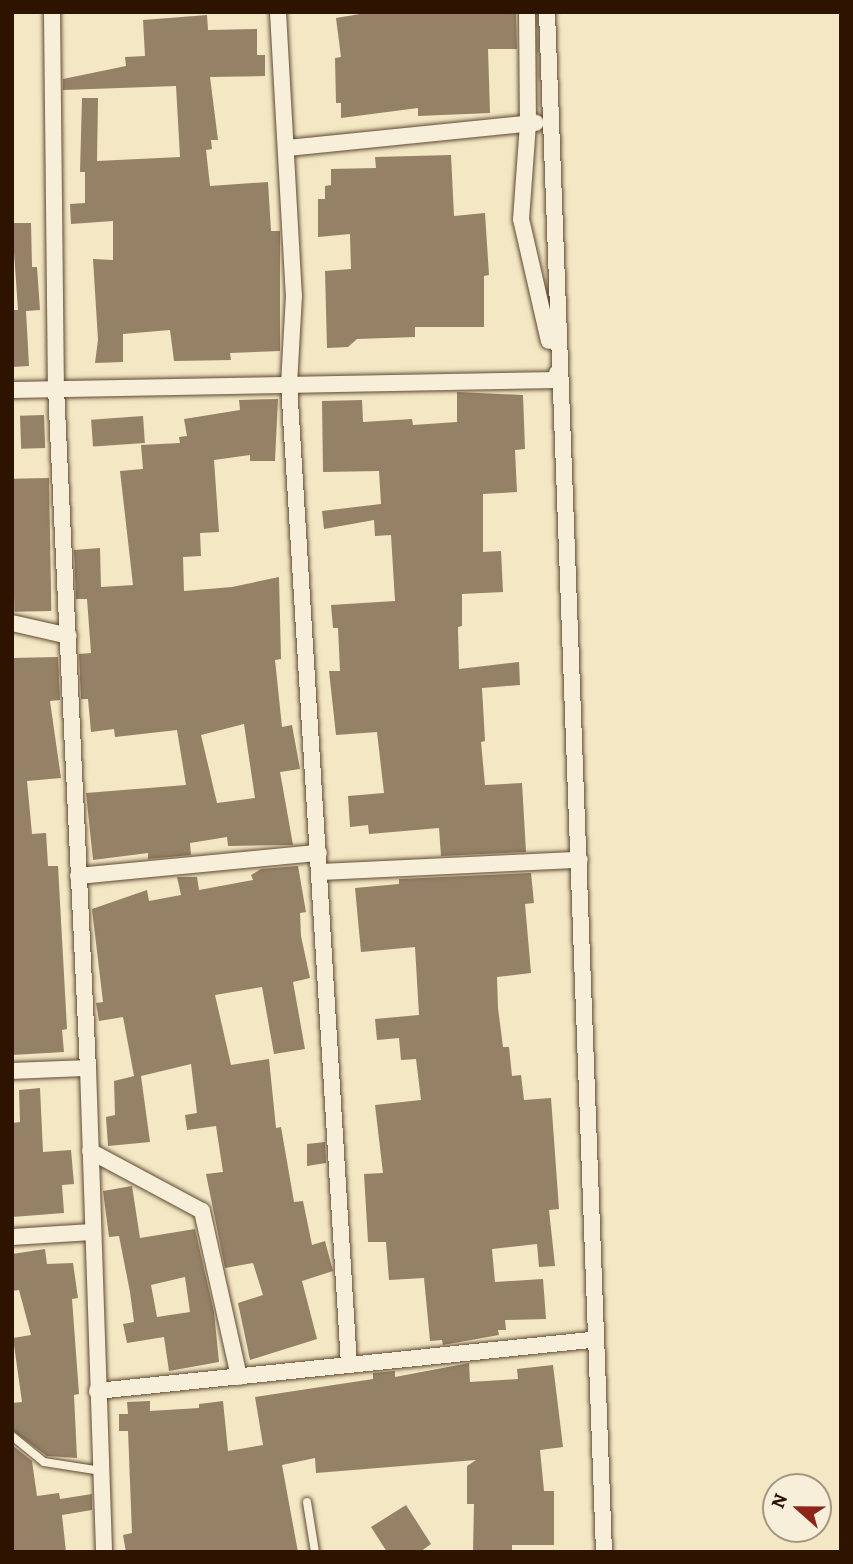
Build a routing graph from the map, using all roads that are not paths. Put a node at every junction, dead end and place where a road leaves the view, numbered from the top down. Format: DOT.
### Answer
graph roads {
  1 [pos="52,12"];
  2 [pos="278,12"];
  3 [pos="527,12"];
  4 [pos="547,12"];
  5 [pos="547,122"];
  6 [pos="528,124"];
  7 [pos="288,148"];
  8 [pos="558,380"];
  9 [pos="289,384"];
  10 [pos="56,388"];
  11 [pos="12,390"];
  12 [pos="12,623"];
  13 [pos="69,636"];
  14 [pos="319,853"];
  15 [pos="580,860"];
  16 [pos="321,872"];
  17 [pos="78,876"];
  18 [pos="88,1068"];
  19 [pos="12,1071"];
  20 [pos="90,1151"];
  21 [pos="92,1232"];
  22 [pos="12,1237"];
  23 [pos="593,1340"];
  24 [pos="349,1365"];
  25 [pos="240,1377"];
  26 [pos="97,1391"];
  27 [pos="12,1436"];
  28 [pos="103,1471"];
  29 [pos="307,1502"];
  30 [pos="104,1552"];
  31 [pos="315,1552"];
  32 [pos="604,1552"];
  1 -- 10 [label="street"];
  2 -- 7 [label="street"];
  3 -- 6 [label="street"];
  4 -- 5 [label="street"];
  5 -- 6 [label="street"];
  5 -- 8 [label="street"];
  6 -- 7 [label="street"];
  6 -- 8 [label="street"];
  7 -- 9 [label="street"];
  8 -- 9 [label="street"];
  8 -- 15 [label="street"];
  9 -- 10 [label="street"];
  9 -- 14 [label="street"];
  10 -- 11 [label="street"];
  10 -- 13 [label="street"];
  12 -- 13 [label="street"];
  13 -- 17 [label="street"];
  14 -- 16 [label="street"];
  14 -- 17 [label="street"];
  15 -- 16 [label="street"];
  15 -- 23 [label="street"];
  16 -- 24 [label="street"];
  17 -- 18 [label="street"];
  18 -- 19 [label="street"];
  18 -- 20 [label="street"];
  20 -- 21 [label="street"];
  20 -- 25 [label="street"];
  21 -- 22 [label="street"];
  21 -- 26 [label="street"];
  23 -- 24 [label="street"];
  23 -- 32 [label="street"];
  24 -- 25 [label="street"];
  25 -- 26 [label="street"];
  26 -- 28 [label="street"];
  27 -- 28 [label="lane"];
  28 -- 30 [label="street"];
  29 -- 31 [label="lane"];
}
